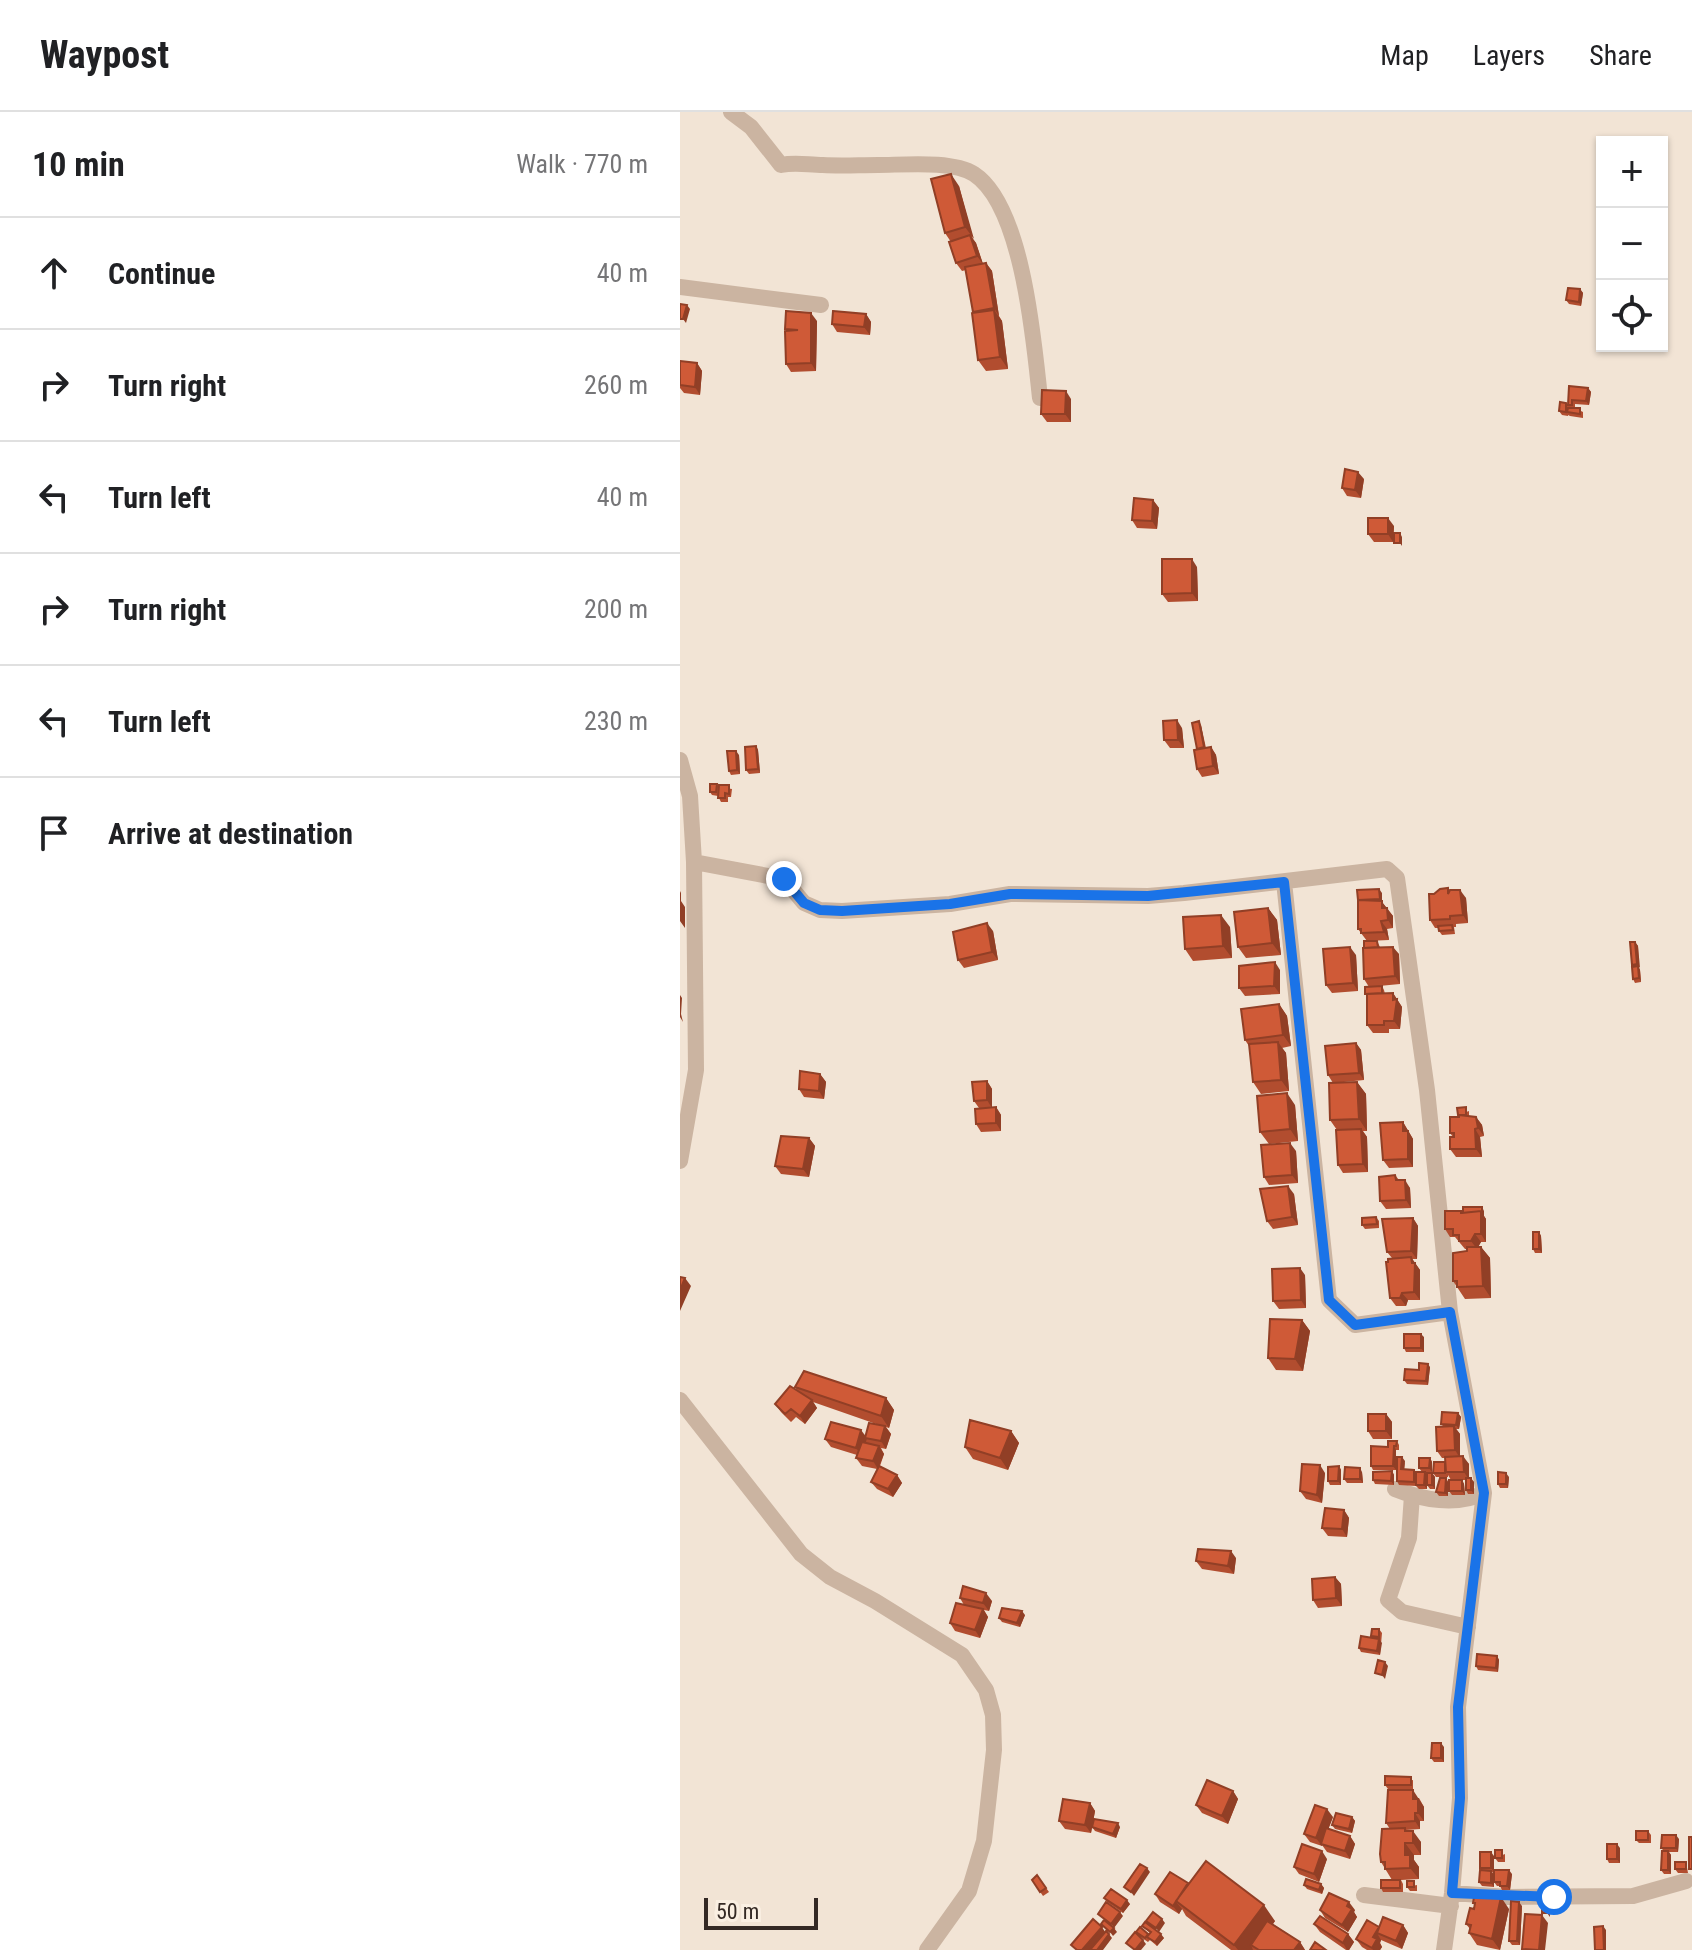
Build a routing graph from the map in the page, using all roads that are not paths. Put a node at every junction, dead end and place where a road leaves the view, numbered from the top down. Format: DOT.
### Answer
graph roads {
  1 [pos="731,112"];
  2 [pos="680,287"];
  3 [pos="821,305"];
  4 [pos="1040,398"];
  5 [pos="680,760"];
  6 [pos="694,862"];
  7 [pos="1284,882"];
  8 [pos="682,1136"];
  9 [pos="680,1161"];
  10 [pos="1450,1312"];
  11 [pos="680,1400"];
  12 [pos="1395,1489"];
  13 [pos="1484,1493"];
  14 [pos="1412,1495"];
  15 [pos="1468,1627"];
  16 [pos="1686,1881"];
  17 [pos="1364,1895"];
  18 [pos="1452,1900"];
  19 [pos="927,1950"];
  20 [pos="1444,1950"];
  1 -- 4 [label="street"];
  2 -- 3 [label="street"];
  5 -- 6 [label="street"];
  6 -- 7 [label="street"];
  6 -- 8 [label="street"];
  7 -- 10 [label="street"];
  7 -- 10 [label="street"];
  8 -- 9 [label="street"];
  10 -- 13 [label="street"];
  11 -- 19 [label="street"];
  12 -- 14 [label="street"];
  13 -- 14 [label="street"];
  13 -- 15 [label="street"];
  14 -- 15 [label="street"];
  15 -- 18 [label="street"];
  16 -- 18 [label="street"];
  17 -- 18 [label="street"];
  18 -- 20 [label="street"];
}
